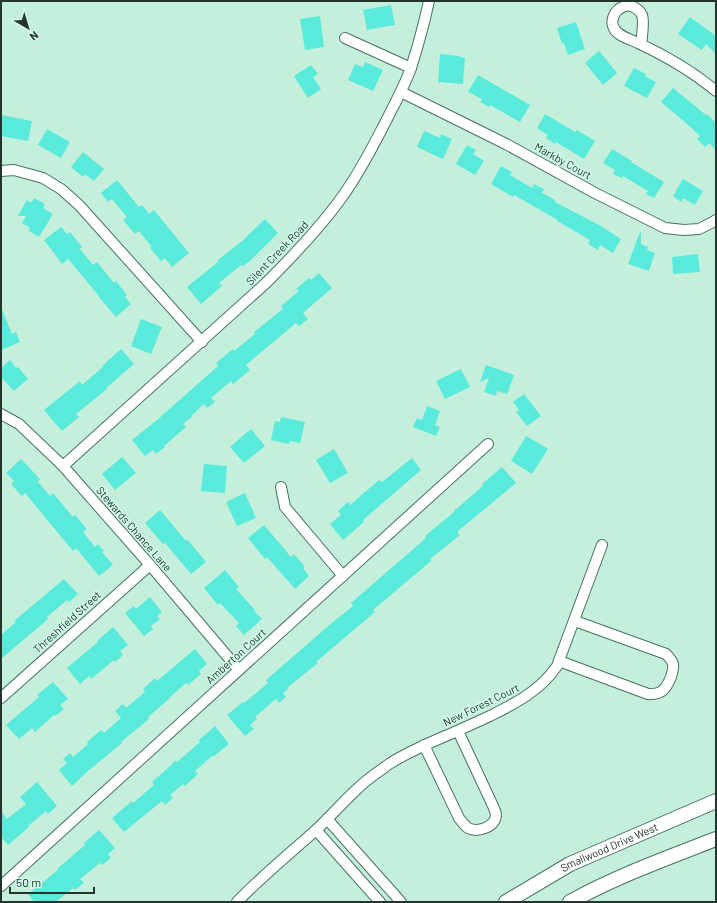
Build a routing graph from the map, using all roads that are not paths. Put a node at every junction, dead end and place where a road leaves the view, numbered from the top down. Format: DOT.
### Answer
graph roads {
  1 [pos="429,1"];
  2 [pos="345,38"];
  3 [pos="641,44"];
  4 [pos="411,68"];
  5 [pos="716,91"];
  6 [pos="401,92"];
  7 [pos="1,171"];
  8 [pos="716,220"];
  9 [pos="202,342"];
  10 [pos="1,414"];
  11 [pos="488,444"];
  12 [pos="63,466"];
  13 [pos="281,487"];
  14 [pos="602,545"];
  15 [pos="150,565"];
  16 [pos="343,576"];
  17 [pos="575,621"];
  18 [pos="559,661"];
  19 [pos="239,670"];
  20 [pos="1,698"];
  21 [pos="458,731"];
  22 [pos="424,745"];
  23 [pos="716,801"];
  24 [pos="327,819"];
  25 [pos="316,830"];
  26 [pos="716,839"];
  27 [pos="1,886"];
  28 [pos="237,902"];
  29 [pos="380,902"];
  30 [pos="401,902"];
  31 [pos="506,902"];
  32 [pos="570,902"];
  1 -- 4 [label="street, Silent Creek Road"];
  2 -- 4 [label="street"];
  3 -- 5 [label="street"];
  4 -- 6 [label="street, Silent Creek Road"];
  6 -- 8 [label="street, Markby Court"];
  6 -- 9 [label="street, Silent Creek Road"];
  7 -- 9 [label="street"];
  9 -- 12 [label="street, Silent Creek Road"];
  10 -- 12 [label="street, Stewards Chance Lane"];
  11 -- 16 [label="street, Amberton Court"];
  12 -- 15 [label="street, Stewards Chance Lane"];
  13 -- 16 [label="street"];
  14 -- 17 [label="street, New Forest Court"];
  15 -- 19 [label="street, Stewards Chance Lane"];
  15 -- 20 [label="street, Threshfield Street"];
  16 -- 19 [label="street, Amberton Court"];
  17 -- 18 [label="street, New Forest Court"];
  17 -- 18 [label="street"];
  18 -- 21 [label="street, New Forest Court"];
  19 -- 27 [label="street, Amberton Court"];
  21 -- 22 [label="street, New Forest Court"];
  21 -- 22 [label="street"];
  22 -- 24 [label="street, New Forest Court"];
  23 -- 31 [label="street, Smallwood Drive West"];
  24 -- 25 [label="street, New Forest Court"];
  24 -- 30 [label="street"];
  25 -- 28 [label="street, New Forest Court"];
  25 -- 29 [label="street"];
  26 -- 32 [label="street"];
}
